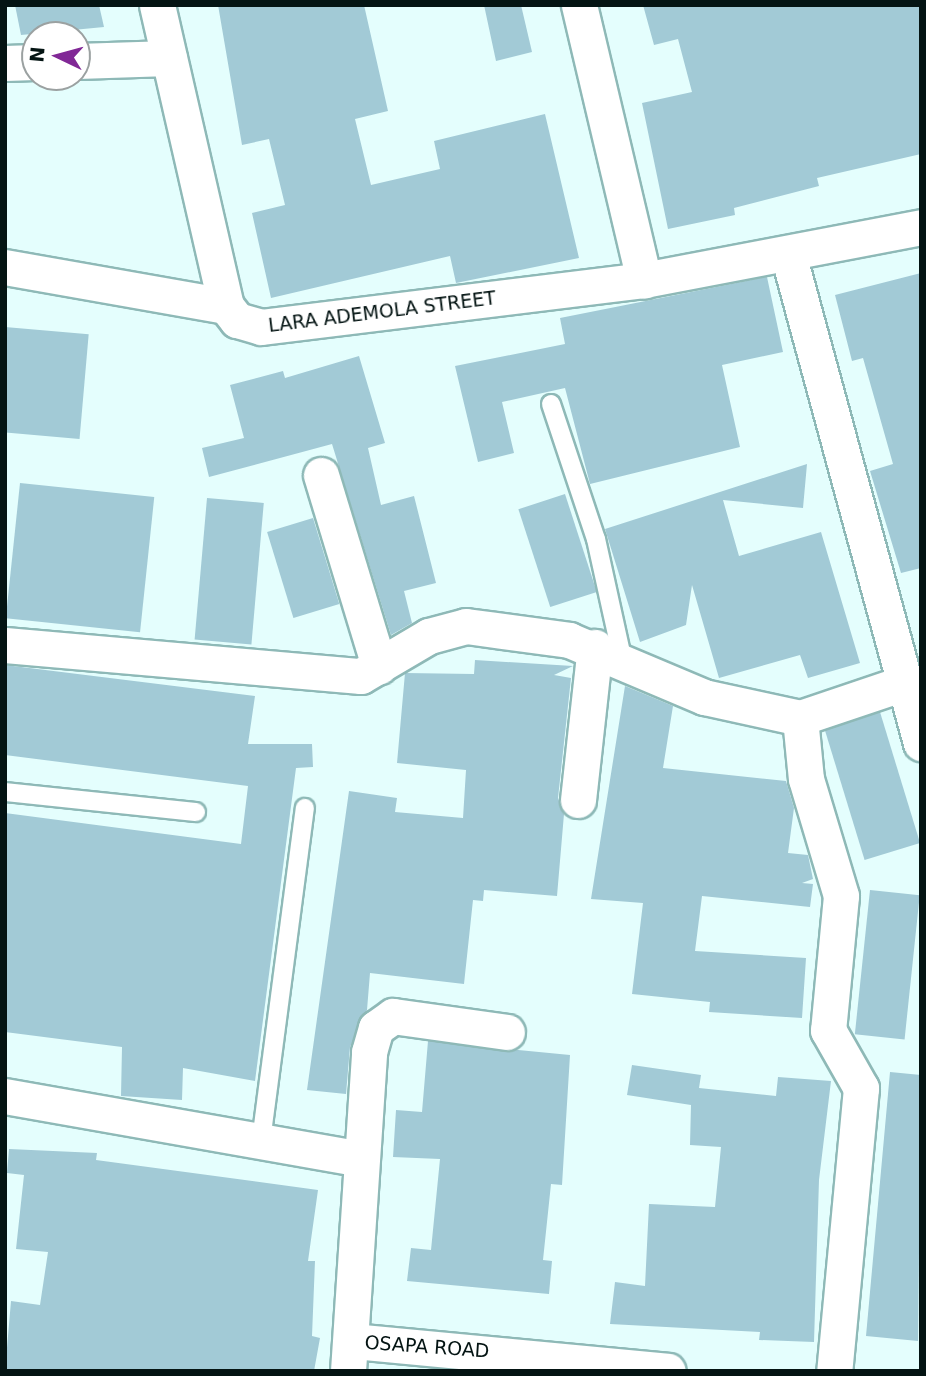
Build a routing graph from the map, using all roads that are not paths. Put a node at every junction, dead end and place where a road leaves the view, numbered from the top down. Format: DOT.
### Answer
graph roads {
  1 [pos="157,5"];
  2 [pos="579,5"];
  3 [pos="169,58"];
  4 [pos="91,61"];
  5 [pos="921,227"];
  6 [pos="789,254"];
  7 [pos="5,267"];
  8 [pos="644,279"];
  9 [pos="226,306"];
  10 [pos="551,404"];
  11 [pos="321,475"];
  12 [pos="5,645"];
  13 [pos="609,652"];
  14 [pos="379,666"];
  15 [pos="904,683"];
  16 [pos="800,718"];
  17 [pos="921,743"];
  18 [pos="5,792"];
  19 [pos="578,800"];
  20 [pos="305,808"];
  21 [pos="196,813"];
  22 [pos="507,1032"];
  23 [pos="5,1096"];
  24 [pos="261,1141"];
  25 [pos="361,1159"];
  26 [pos="351,1356"];
  27 [pos="668,1371"];
  28 [pos="834,1371"];
  1 -- 3 [label="street"];
  2 -- 8 [label="street"];
  3 -- 4 [label="street"];
  3 -- 9 [label="street"];
  5 -- 6 [label="street, LARA ADEMOLA STREET"];
  6 -- 8 [label="street, LARA ADEMOLA STREET"];
  6 -- 15 [label="street"];
  7 -- 9 [label="street"];
  8 -- 9 [label="street, LARA ADEMOLA STREET"];
  10 -- 13 [label="lane"];
  11 -- 14 [label="street"];
  12 -- 14 [label="street"];
  13 -- 14 [label="street"];
  13 -- 16 [label="street"];
  13 -- 19 [label="street"];
  15 -- 16 [label="street"];
  15 -- 17 [label="street"];
  16 -- 28 [label="street"];
  18 -- 21 [label="lane"];
  20 -- 24 [label="lane"];
  22 -- 25 [label="street"];
  23 -- 24 [label="street"];
  24 -- 25 [label="street"];
  25 -- 26 [label="street"];
  26 -- 27 [label="street, OSAPA ROAD"];
}
